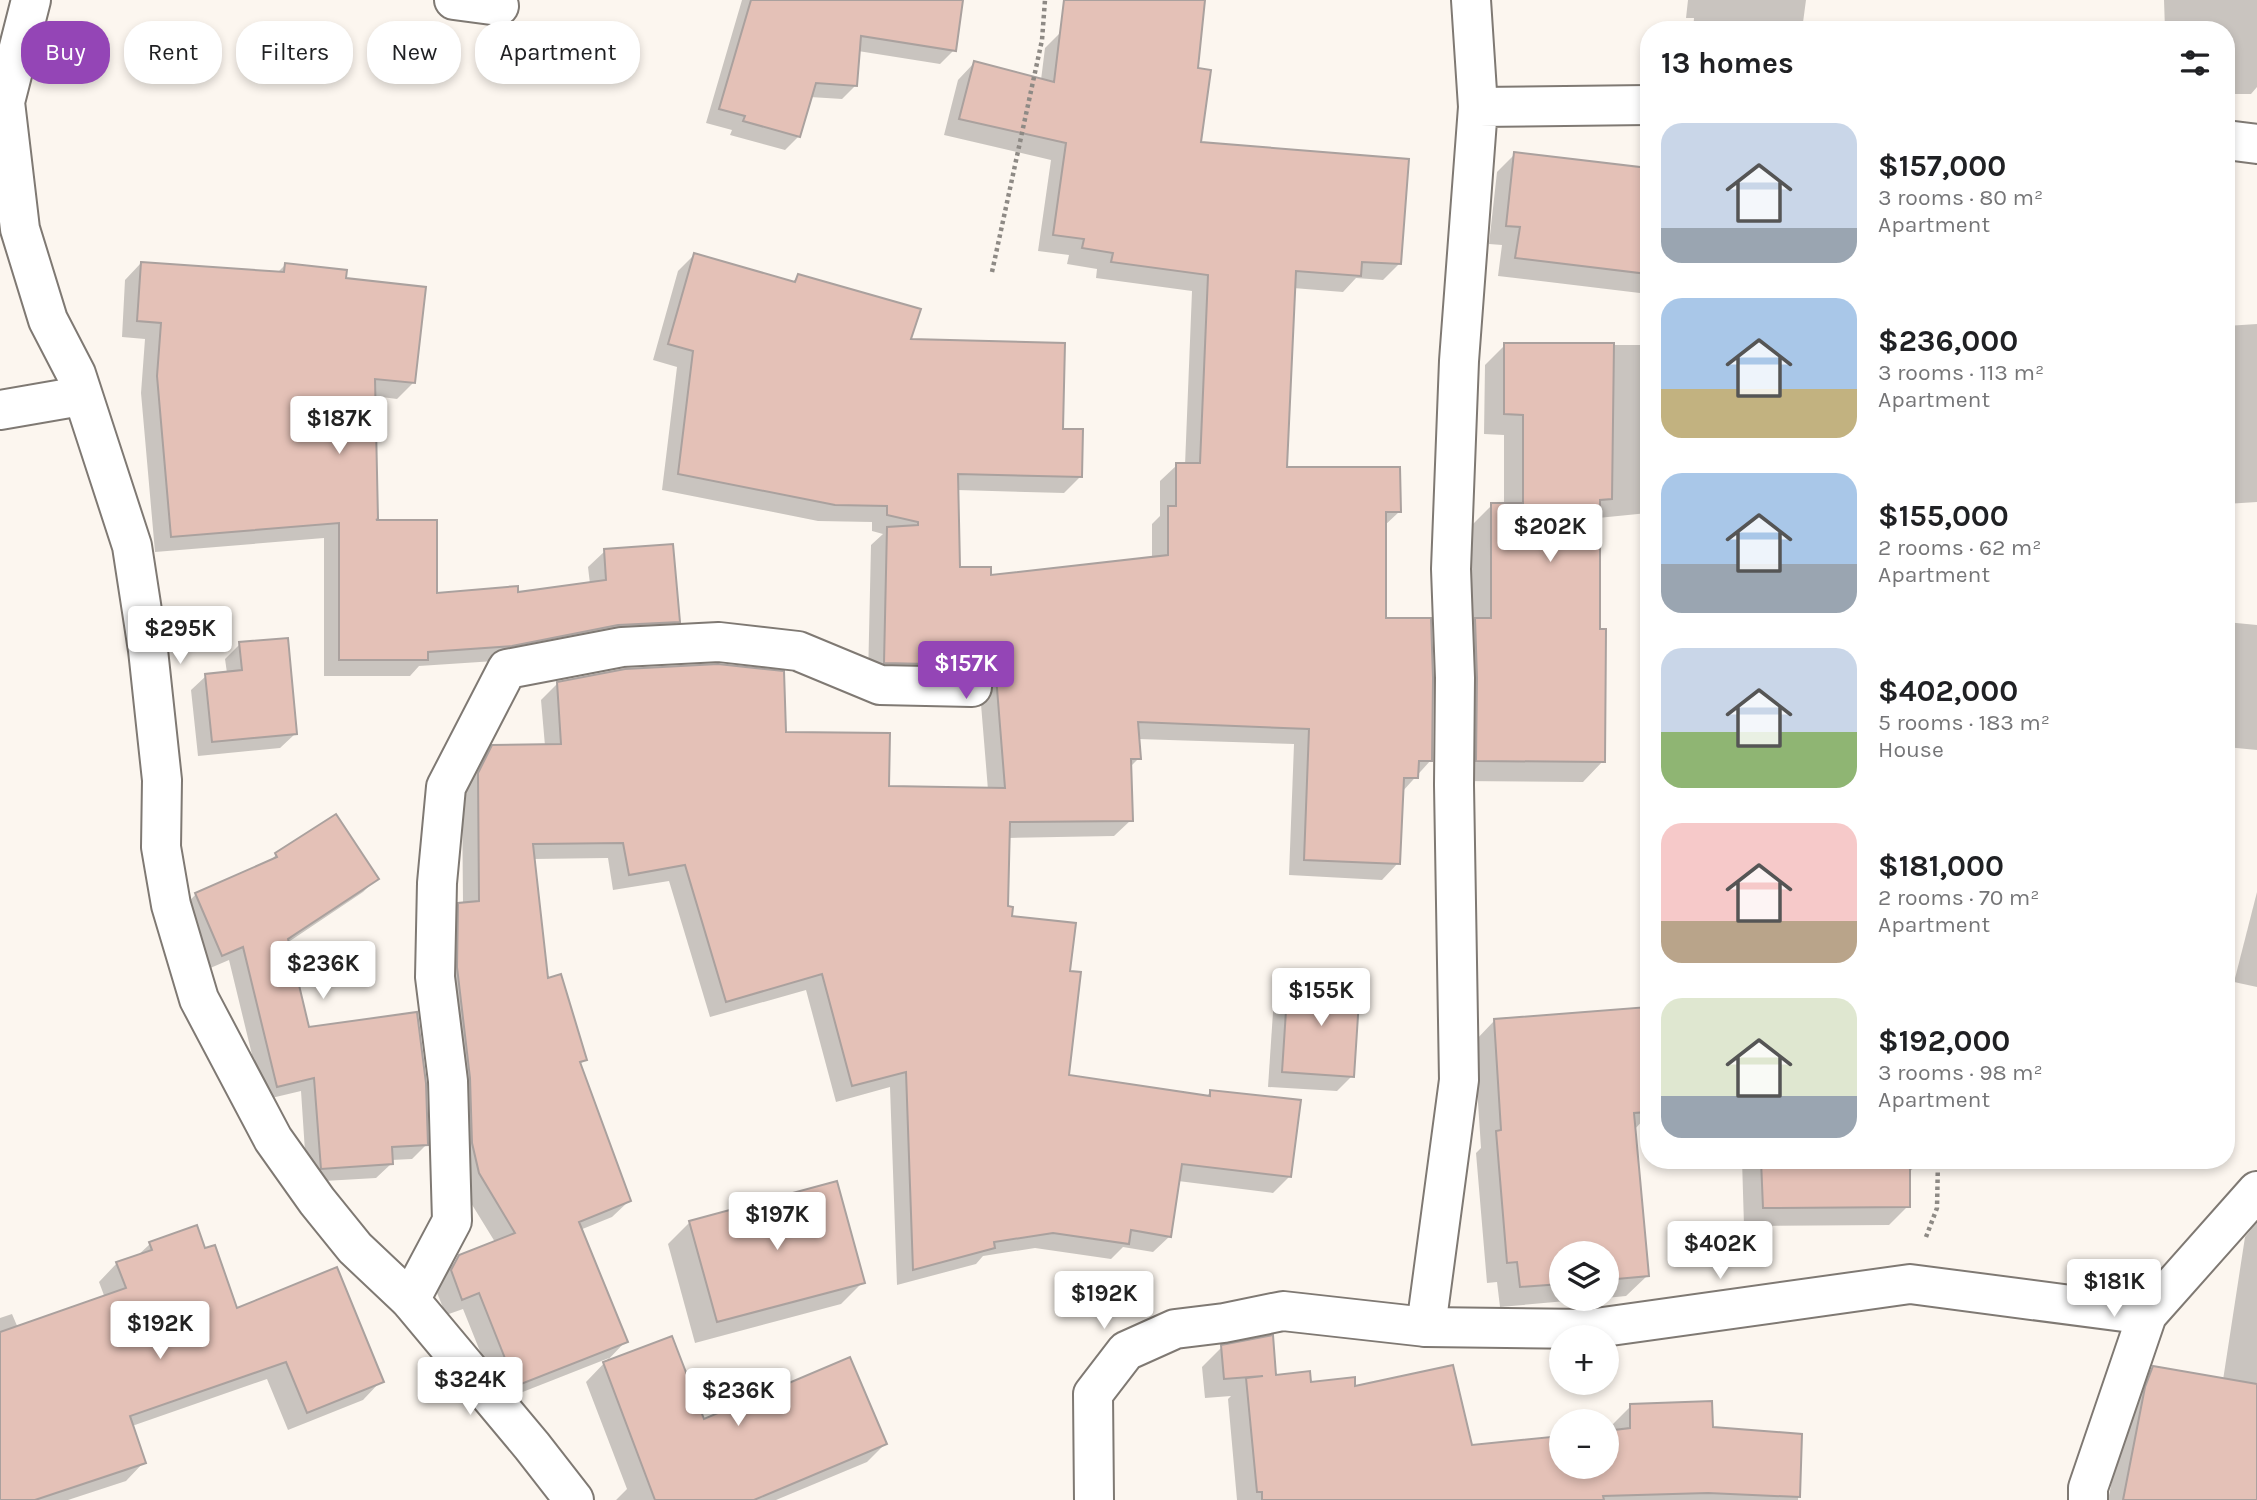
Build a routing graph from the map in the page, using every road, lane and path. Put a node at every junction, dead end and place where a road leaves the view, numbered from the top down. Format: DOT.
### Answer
graph roads {
  1 [pos="31,0"];
  2 [pos="454,0"];
  3 [pos="1045,0"];
  4 [pos="1471,0"];
  5 [pos="499,6"];
  6 [pos="1640,105"];
  7 [pos="1478,107"];
  8 [pos="2235,141"];
  9 [pos="2257,144"];
  10 [pos="992,272"];
  11 [pos="81,396"];
  12 [pos="0,410"];
  13 [pos="972,687"];
  14 [pos="1938,1169"];
  15 [pos="2257,1191"];
  16 [pos="1910,1284"];
  17 [pos="410,1300"];
  18 [pos="2147,1315"];
  19 [pos="1426,1327"];
  20 [pos="574,1500"];
  21 [pos="1094,1500"];
  22 [pos="2088,1500"];
  1 -- 11 [label="street"];
  2 -- 5 [label="street"];
  3 -- 10 [label="path"];
  4 -- 7 [label="street"];
  6 -- 7 [label="street"];
  7 -- 19 [label="street"];
  8 -- 9 [label="street"];
  11 -- 12 [label="street"];
  11 -- 17 [label="street"];
  13 -- 17 [label="street"];
  14 -- 16 [label="path"];
  15 -- 18 [label="street"];
  16 -- 18 [label="street"];
  16 -- 19 [label="street"];
  17 -- 20 [label="street"];
  18 -- 22 [label="street"];
  19 -- 21 [label="street"];
}
